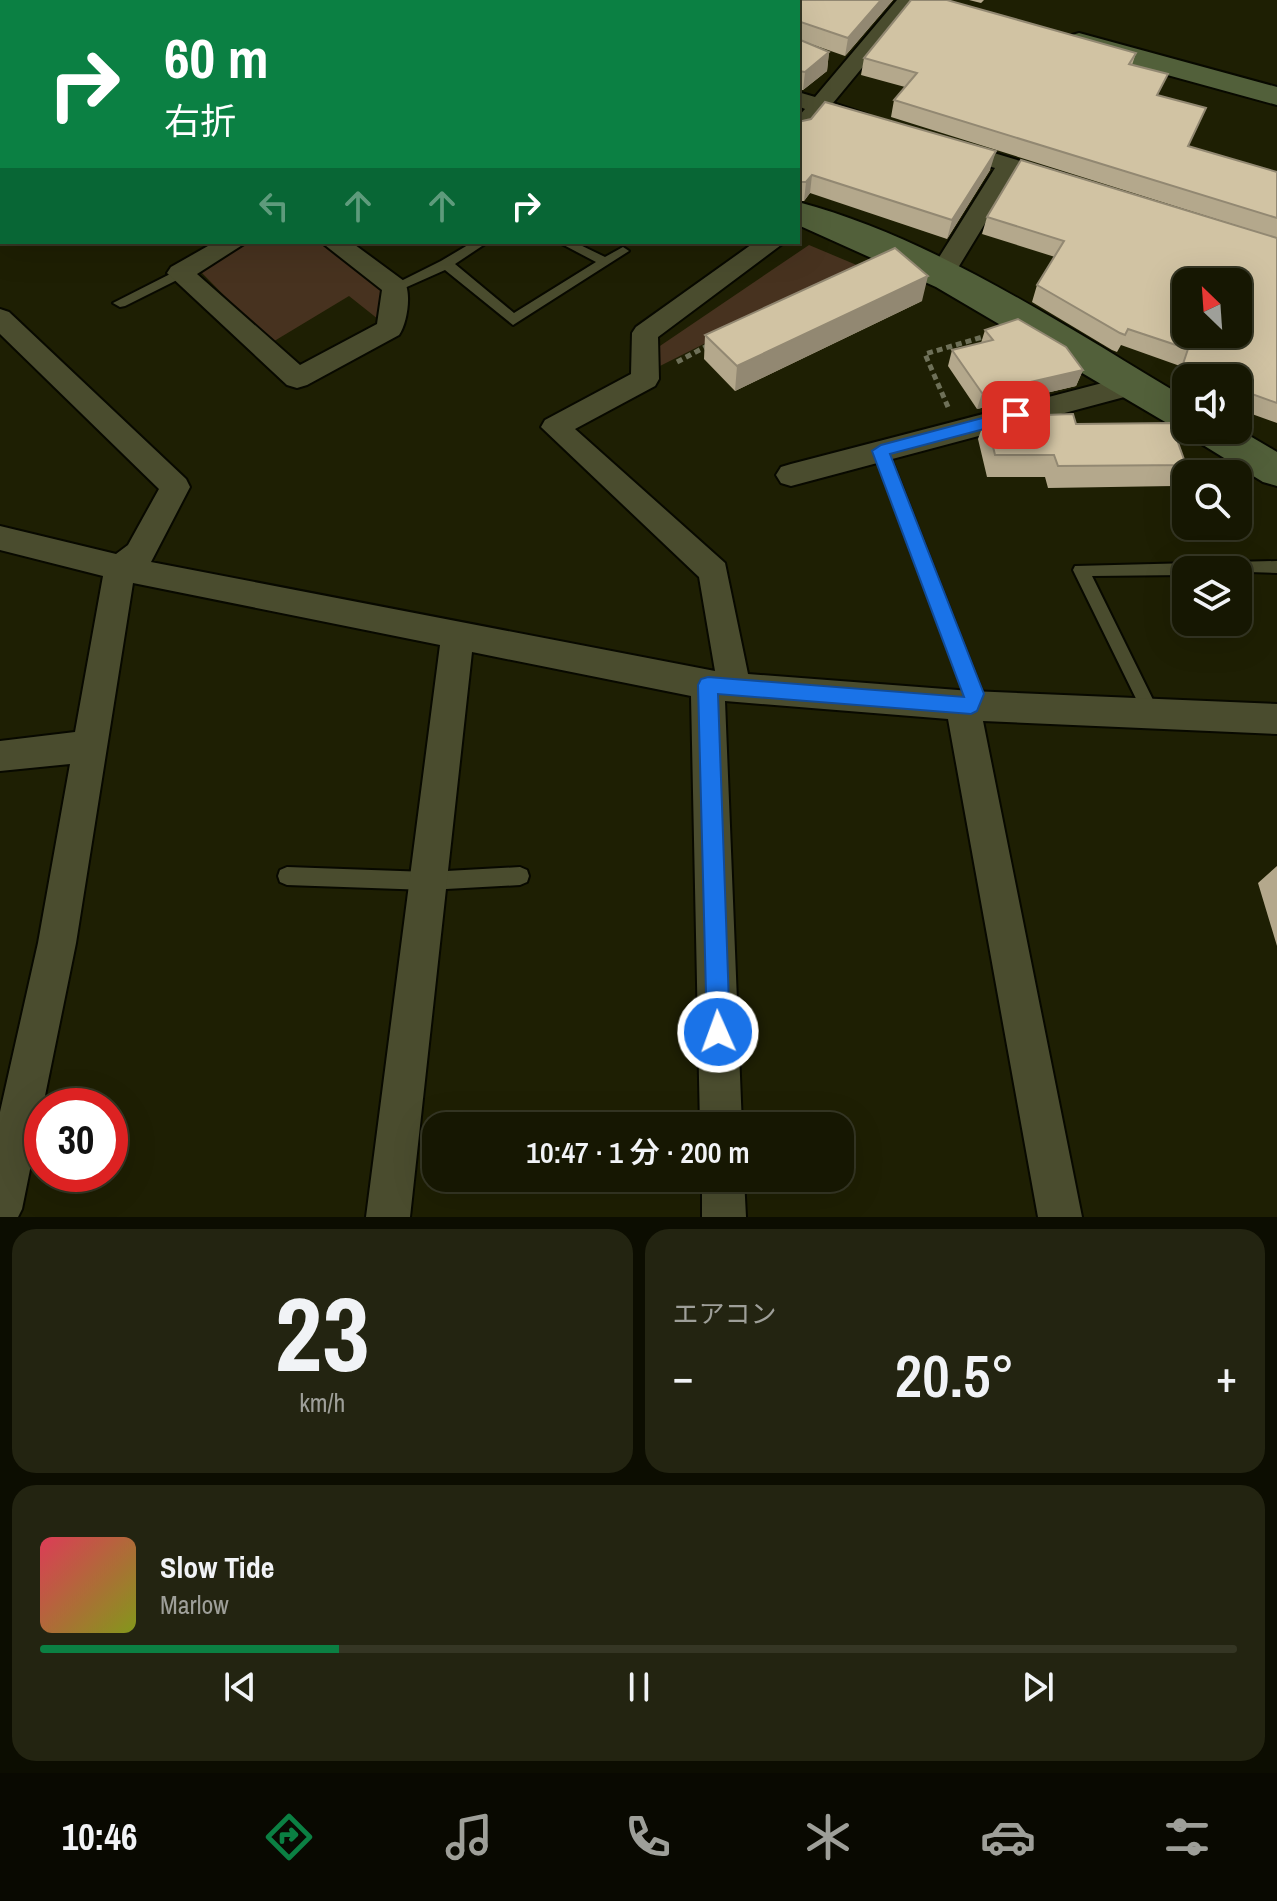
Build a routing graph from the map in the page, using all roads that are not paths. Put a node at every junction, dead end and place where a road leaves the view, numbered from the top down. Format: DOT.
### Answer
graph roads {
  1 [pos="908,0"];
  2 [pos="1048,33"];
  3 [pos="824,59"];
  4 [pos="850,69"];
  5 [pos="1277,96"];
  6 [pos="808,103"];
  7 [pos="800,125"];
  8 [pos="876,125"];
  9 [pos="935,142"];
  10 [pos="1009,164"];
  11 [pos="1083,187"];
  12 [pos="801,218"];
  13 [pos="225,244"];
  14 [pos="337,244"];
  15 [pos="479,244"];
  16 [pos="568,244"];
  17 [pos="769,244"];
  18 [pos="623,251"];
  19 [pos="606,262"];
  20 [pos="446,264"];
  21 [pos="180,273"];
  22 [pos="941,275"];
  23 [pos="395,287"];
  24 [pos="120,303"];
  25 [pos="0,318"];
  26 [pos="1133,385"];
  27 [pos="1172,408"];
  28 [pos="1232,444"];
  29 [pos="881,451"];
  30 [pos="1277,471"];
  31 [pos="791,475"];
  32 [pos="0,538"];
  33 [pos="1277,567"];
  34 [pos="120,568"];
  35 [pos="457,638"];
  36 [pos="721,686"];
  37 [pos="971,706"];
  38 [pos="1152,714"];
  39 [pos="1277,719"];
  40 [pos="90,746"];
  41 [pos="0,756"];
  42 [pos="287,876"];
  43 [pos="520,876"];
  44 [pos="428,881"];
  45 [pos="721,1112"];
  46 [pos="723,1192"];
  47 [pos="0,1209"];
  48 [pos="388,1217"];
  49 [pos="724,1217"];
  50 [pos="1060,1217"];
  1 -- 4 [label="street"];
  2 -- 5 [label="street"];
  3 -- 4 [label="street"];
  4 -- 6 [label="street"];
  6 -- 7 [label="street"];
  6 -- 8 [label="street"];
  9 -- 10 [label="street"];
  10 -- 11 [label="street"];
  10 -- 22 [label="street"];
  12 -- 22 [label="street"];
  13 -- 21 [label="street"];
  14 -- 23 [label="street"];
  15 -- 20 [label="lane"];
  16 -- 19 [label="lane"];
  17 -- 36 [label="street"];
  18 -- 19 [label="lane"];
  19 -- 20 [label="lane"];
  20 -- 23 [label="lane"];
  21 -- 23 [label="street"];
  21 -- 24 [label="lane"];
  22 -- 26 [label="street"];
  25 -- 34 [label="street"];
  26 -- 27 [label="street"];
  26 -- 29 [label="street"];
  28 -- 30 [label="street"];
  29 -- 31 [label="street"];
  29 -- 37 [label="lane"];
  32 -- 34 [label="street"];
  33 -- 38 [label="lane"];
  34 -- 35 [label="street"];
  34 -- 40 [label="street"];
  35 -- 36 [label="street"];
  35 -- 44 [label="street"];
  36 -- 37 [label="street"];
  36 -- 45 [label="street"];
  37 -- 38 [label="street"];
  37 -- 50 [label="street"];
  38 -- 39 [label="street"];
  40 -- 41 [label="street"];
  40 -- 47 [label="street"];
  42 -- 44 [label="lane"];
  43 -- 44 [label="lane"];
  44 -- 48 [label="street"];
  46 -- 49 [label="street"];
}
